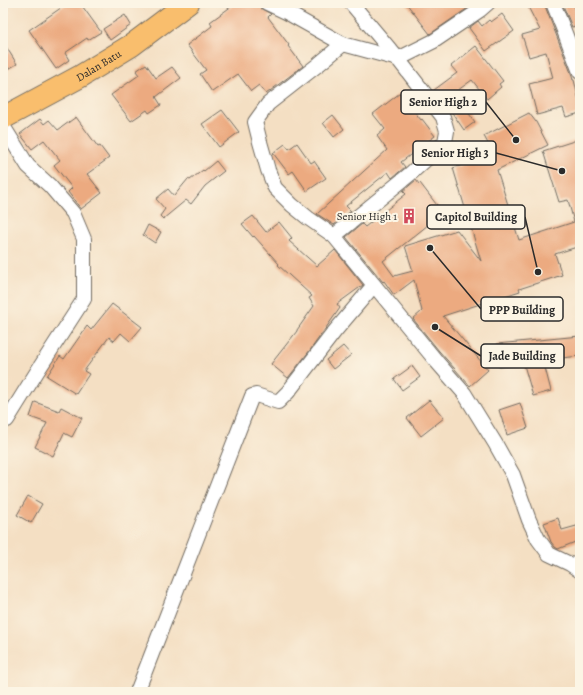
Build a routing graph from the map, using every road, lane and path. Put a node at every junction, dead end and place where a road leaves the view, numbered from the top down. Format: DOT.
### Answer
graph roads {
  1 [pos="188,3"];
  2 [pos="267,3"];
  3 [pos="351,3"];
  4 [pos="488,3"];
  5 [pos="553,3"];
  6 [pos="343,44"];
  7 [pos="398,59"];
  8 [pos="580,72"];
  9 [pos="3,118"];
  10 [pos="3,126"];
  11 [pos="334,236"];
  12 [pos="374,285"];
  13 [pos="7,420"];
  14 [pos="580,571"];
  15 [pos="137,692"];
  1 -- 9 [label="main road, Dalan Batu"];
  2 -- 6 [label="street"];
  3 -- 7 [label="street"];
  4 -- 7 [label="street"];
  5 -- 8 [label="street"];
  6 -- 7 [label="street"];
  6 -- 11 [label="street"];
  7 -- 11 [label="street"];
  10 -- 13 [label="street"];
  11 -- 12 [label="street"];
  12 -- 14 [label="street"];
  12 -- 15 [label="street"];
}
